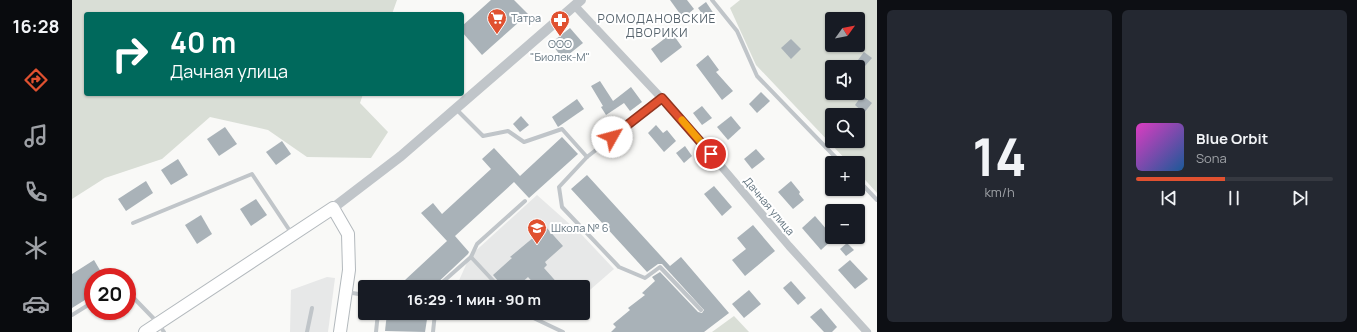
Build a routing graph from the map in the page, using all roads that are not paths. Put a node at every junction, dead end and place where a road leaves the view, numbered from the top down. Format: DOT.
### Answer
graph roads {
  1 [pos="712,0"];
  2 [pos="578,3"];
  3 [pos="662,98"];
  4 [pos="456,108"];
  5 [pos="834,156"];
  6 [pos="587,157"];
  7 [pos="865,187"];
  8 [pos="877,200"];
  9 [pos="525,201"];
  10 [pos="333,208"];
  11 [pos="133,223"];
  12 [pos="292,234"];
  13 [pos="471,257"];
  14 [pos="446,280"];
  15 [pos="492,280"];
  16 [pos="346,292"];
  17 [pos="358,294"];
  18 [pos="136,301"];
  19 [pos="84,308"];
  20 [pos="312,308"];
  21 [pos="701,310"];
  22 [pos="72,315"];
  23 [pos="377,320"];
  24 [pos="435,320"];
  25 [pos="538,320"];
  26 [pos="161,328"];
  27 [pos="145,332"];
  28 [pos="307,332"];
  29 [pos="340,332"];
  30 [pos="376,332"];
  31 [pos="434,332"];
  32 [pos="563,332"];
  33 [pos="867,332"];
  1 -- 5 [label="lane"];
  2 -- 3 [label="street, Дачная улица"];
  2 -- 4 [label="street"];
  3 -- 6 [label="lane"];
  3 -- 33 [label="street, Дачная улица"];
  4 -- 6 [label="lane"];
  4 -- 10 [label="street"];
  6 -- 21 [label="lane"];
  7 -- 8 [label="lane"];
  9 -- 13 [label="lane"];
  10 -- 12 [label="main road"];
  10 -- 16 [label="main road"];
  11 -- 12 [label="lane"];
  12 -- 26 [label="main road"];
  13 -- 14 [label="lane"];
  13 -- 15 [label="lane"];
  16 -- 17 [label="lane"];
  16 -- 29 [label="main road"];
  18 -- 26 [label="lane"];
  19 -- 22 [label="lane"];
  20 -- 28 [label="lane"];
  23 -- 30 [label="lane"];
  24 -- 31 [label="lane"];
  25 -- 32 [label="lane"];
  26 -- 27 [label="main road"];
}
